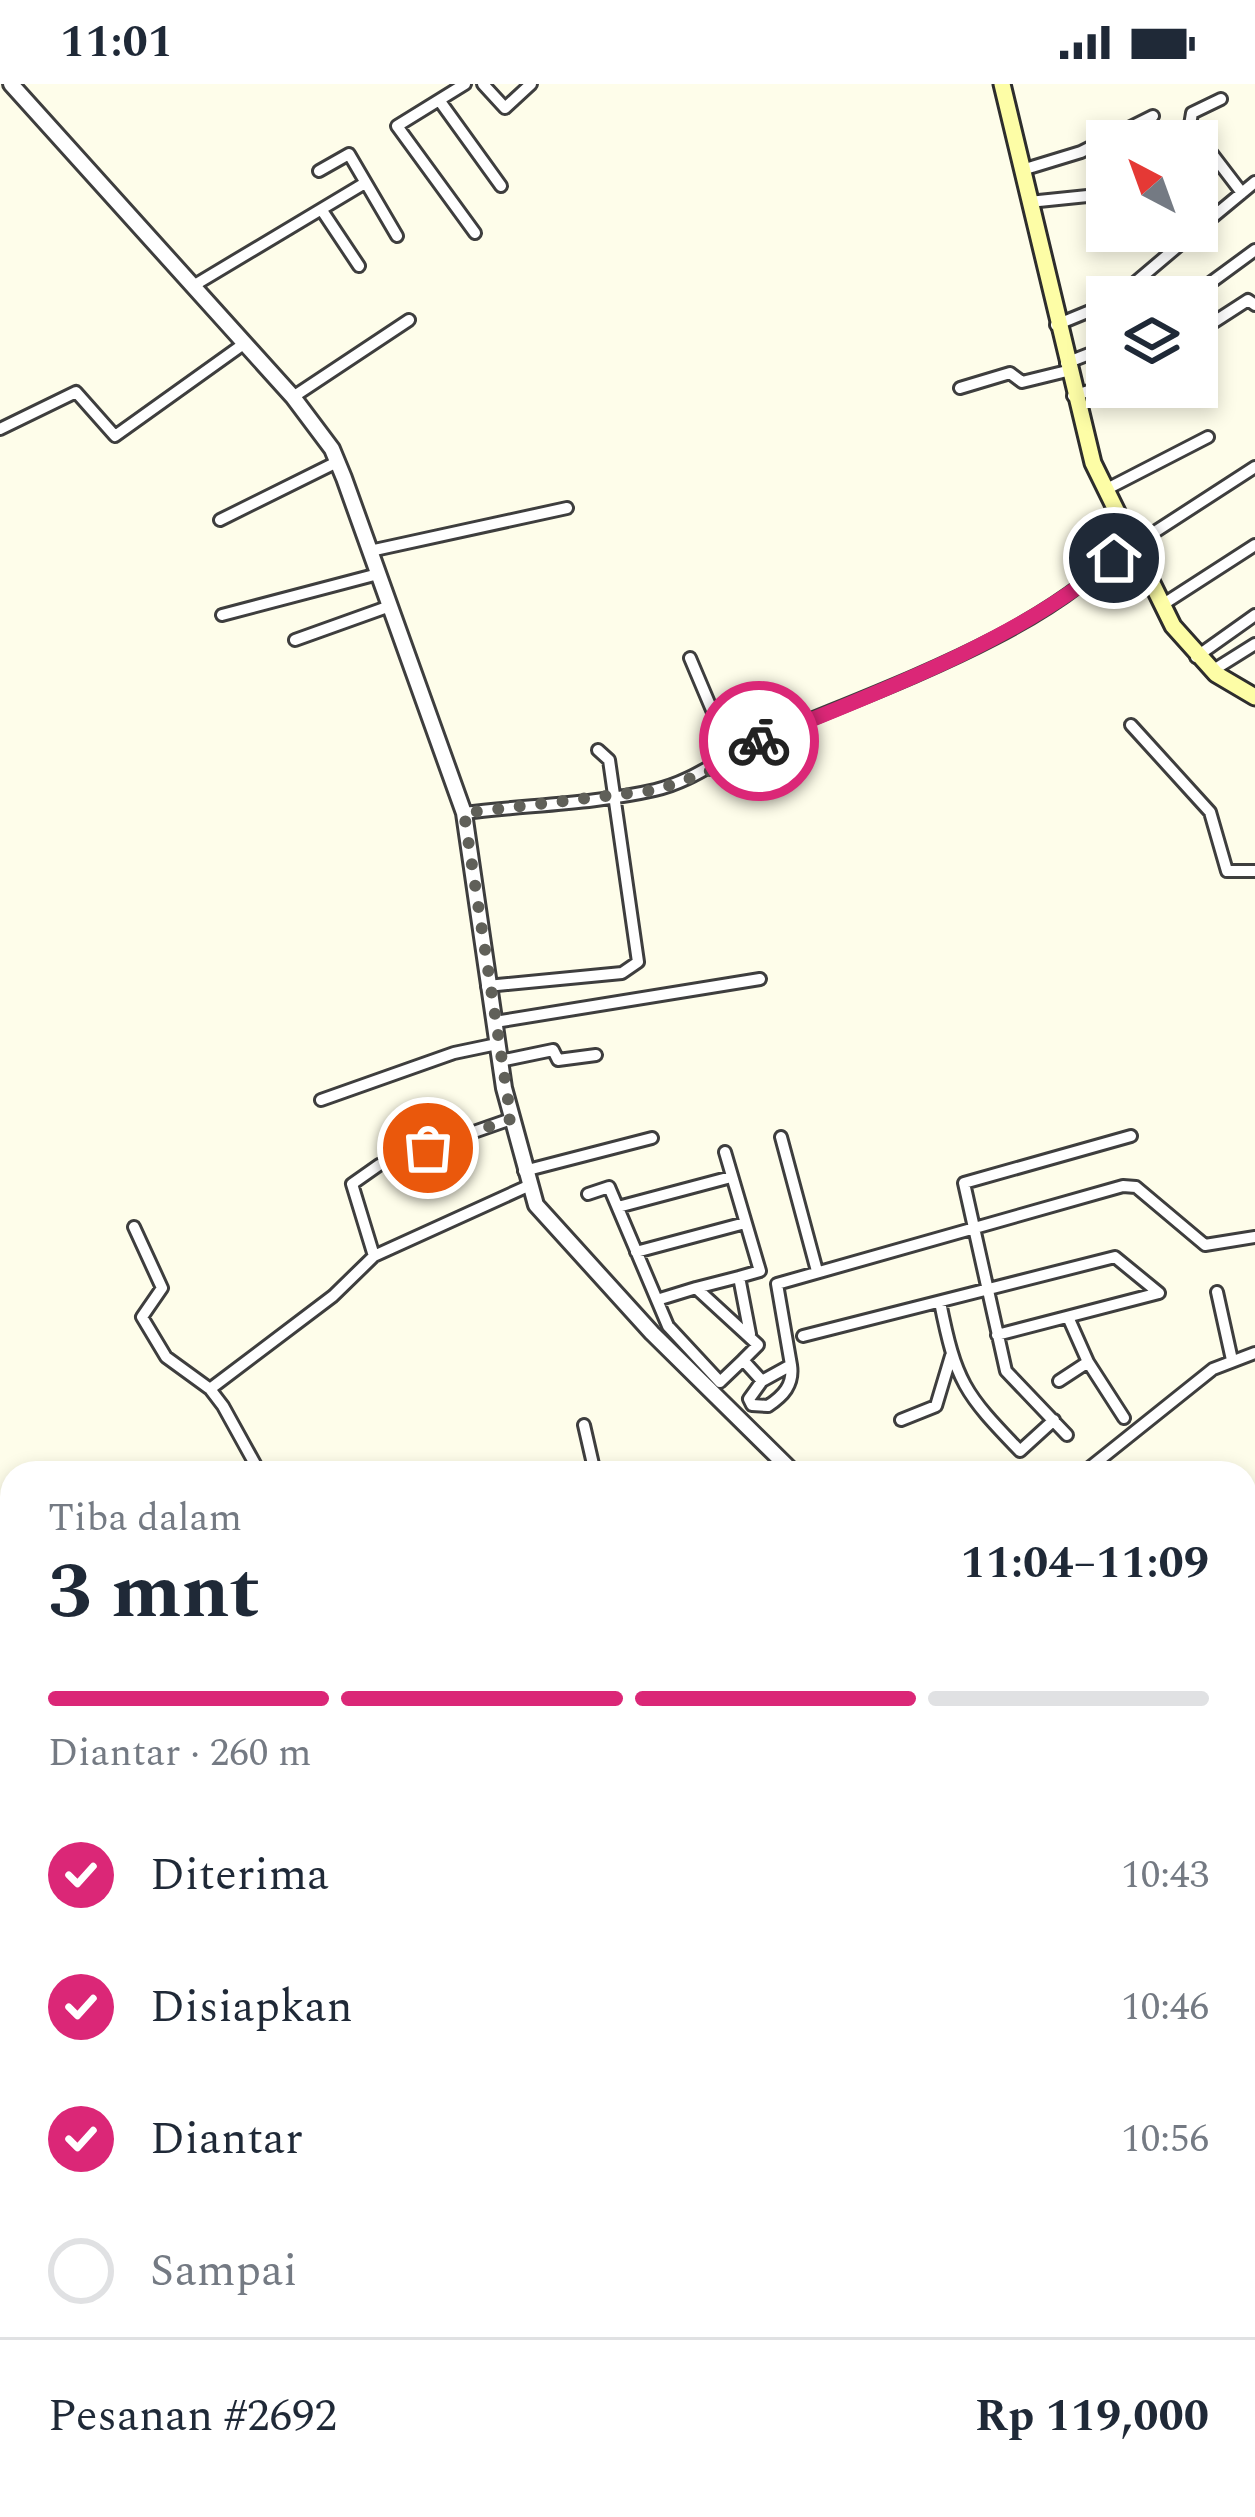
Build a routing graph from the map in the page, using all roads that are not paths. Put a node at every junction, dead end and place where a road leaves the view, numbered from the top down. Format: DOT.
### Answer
graph roads {
  1 [pos="11,84"];
  2 [pos="465,84"];
  3 [pos="483,84"];
  4 [pos="531,84"];
  5 [pos="1002,84"];
  6 [pos="1221,99"];
  7 [pos="439,100"];
  8 [pos="1153,116"];
  9 [pos="1022,170"];
  10 [pos="319,171"];
  11 [pos="1255,182"];
  12 [pos="365,183"];
  13 [pos="501,186"];
  14 [pos="1242,193"];
  15 [pos="1086,196"];
  16 [pos="1029,202"];
  17 [pos="1218,211"];
  18 [pos="323,212"];
  19 [pos="475,233"];
  20 [pos="397,236"];
  21 [pos="1255,250"];
  22 [pos="1169,252"];
  23 [pos="359,266"];
  24 [pos="1142,276"];
  25 [pos="1218,277"];
  26 [pos="193,286"];
  27 [pos="1255,305"];
  28 [pos="1086,313"];
  29 [pos="409,320"];
  30 [pos="1218,324"];
  31 [pos="1056,325"];
  32 [pos="245,343"];
  33 [pos="1086,358"];
  34 [pos="1067,367"];
  35 [pos="960,388"];
  36 [pos="1086,392"];
  37 [pos="1072,396"];
  38 [pos="293,397"];
  39 [pos="0,429"];
  40 [pos="1208,437"];
  41 [pos="337,462"];
  42 [pos="1255,467"];
  43 [pos="1105,490"];
  44 [pos="567,508"];
  45 [pos="220,520"];
  46 [pos="1131,543"];
  47 [pos="1255,544"];
  48 [pos="370,551"];
  49 [pos="378,574"];
  50 [pos="1162,605"];
  51 [pos="390,606"];
  52 [pos="222,615"];
  53 [pos="1255,615"];
  54 [pos="295,640"];
  55 [pos="1255,644"];
  56 [pos="1196,657"];
  57 [pos="690,658"];
  58 [pos="1212,671"];
  59 [pos="1255,698"];
  60 [pos="1131,725"];
  61 [pos="598,750"];
  62 [pos="731,755"];
  63 [pos="611,796"];
  64 [pos="464,813"];
  65 [pos="1255,871"];
  66 [pos="760,979"];
  67 [pos="487,986"];
  68 [pos="495,1022"];
  69 [pos="497,1044"];
  70 [pos="596,1055"];
  71 [pos="500,1061"];
  72 [pos="321,1100"];
  73 [pos="511,1119"];
  74 [pos="1131,1136"];
  75 [pos="782,1137"];
  76 [pos="652,1138"];
  77 [pos="428,1148"];
  78 [pos="725,1152"];
  79 [pos="379,1165"];
  80 [pos="731,1178"];
  81 [pos="526,1179"];
  82 [pos="588,1194"];
  83 [pos="618,1207"];
  84 [pos="745,1223"];
  85 [pos="134,1226"];
  86 [pos="974,1226"];
  87 [pos="1255,1237"];
  88 [pos="636,1252"];
  89 [pos="374,1256"];
  90 [pos="818,1271"];
  91 [pos="739,1276"];
  92 [pos="696,1288"];
  93 [pos="985,1291"];
  94 [pos="1217,1292"];
  95 [pos="657,1300"];
  96 [pos="940,1302"];
  97 [pos="1068,1317"];
  98 [pos="750,1334"];
  99 [pos="997,1335"];
  100 [pos="803,1336"];
  101 [pos="1255,1353"];
  102 [pos="951,1356"];
  103 [pos="743,1360"];
  104 [pos="1232,1360"];
  105 [pos="1088,1362"];
  106 [pos="791,1365"];
  107 [pos="762,1381"];
  108 [pos="1059,1382"];
  109 [pos="211,1389"];
  110 [pos="966,1394"];
  111 [pos="753,1404"];
  112 [pos="936,1406"];
  113 [pos="738,1418"];
  114 [pos="1124,1418"];
  115 [pos="901,1420"];
  116 [pos="1054,1420"];
  117 [pos="584,1425"];
  118 [pos="1067,1435"];
  119 [pos="253,1461"];
  120 [pos="592,1461"];
  121 [pos="782,1461"];
  122 [pos="1098,1461"];
  1 -- 26 [label="street"];
  2 -- 7 [label="street"];
  3 -- 4 [label="street"];
  5 -- 9 [label="main road"];
  6 -- 14 [label="street"];
  7 -- 13 [label="street"];
  7 -- 19 [label="street"];
  8 -- 9 [label="street"];
  9 -- 16 [label="main road"];
  10 -- 12 [label="street"];
  11 -- 14 [label="street"];
  12 -- 18 [label="street"];
  12 -- 20 [label="street"];
  14 -- 17 [label="street"];
  15 -- 16 [label="street"];
  16 -- 31 [label="main road"];
  18 -- 23 [label="street"];
  18 -- 26 [label="street"];
  21 -- 25 [label="street"];
  22 -- 24 [label="street"];
  26 -- 32 [label="street"];
  27 -- 30 [label="street"];
  28 -- 31 [label="street"];
  29 -- 38 [label="street"];
  31 -- 34 [label="main road"];
  32 -- 38 [label="street"];
  32 -- 39 [label="street"];
  33 -- 34 [label="street"];
  34 -- 35 [label="street"];
  34 -- 37 [label="main road"];
  36 -- 37 [label="street"];
  37 -- 43 [label="main road"];
  38 -- 41 [label="street"];
  40 -- 43 [label="street"];
  41 -- 45 [label="street"];
  41 -- 48 [label="street"];
  42 -- 46 [label="street"];
  43 -- 46 [label="main road"];
  44 -- 48 [label="street"];
  46 -- 50 [label="main road"];
  46 -- 62 [label="street"];
  47 -- 50 [label="street"];
  48 -- 49 [label="street"];
  49 -- 51 [label="street"];
  49 -- 52 [label="street"];
  50 -- 56 [label="main road"];
  51 -- 54 [label="street"];
  51 -- 64 [label="street"];
  53 -- 56 [label="street"];
  55 -- 58 [label="street"];
  56 -- 58 [label="main road"];
  57 -- 62 [label="street"];
  58 -- 59 [label="main road"];
  60 -- 65 [label="street"];
  61 -- 63 [label="street"];
  62 -- 63 [label="street"];
  63 -- 64 [label="street"];
  63 -- 67 [label="street"];
  64 -- 67 [label="street"];
  66 -- 68 [label="street"];
  67 -- 68 [label="street"];
  68 -- 69 [label="street"];
  69 -- 71 [label="street"];
  69 -- 72 [label="street"];
  70 -- 71 [label="street"];
  71 -- 73 [label="street"];
  73 -- 77 [label="street"];
  73 -- 81 [label="street"];
  74 -- 86 [label="street"];
  75 -- 90 [label="street"];
  76 -- 81 [label="street"];
  78 -- 80 [label="street"];
  79 -- 89 [label="street"];
  80 -- 83 [label="street"];
  80 -- 84 [label="street"];
  81 -- 89 [label="street"];
  81 -- 113 [label="street"];
  82 -- 83 [label="street"];
  83 -- 88 [label="street"];
  84 -- 88 [label="street"];
  84 -- 91 [label="street"];
  85 -- 109 [label="street"];
  86 -- 87 [label="street"];
  86 -- 90 [label="street"];
  86 -- 93 [label="street"];
  88 -- 95 [label="street"];
  89 -- 109 [label="street"];
  90 -- 106 [label="street"];
  91 -- 92 [label="street"];
  91 -- 98 [label="street"];
  92 -- 95 [label="street"];
  92 -- 98 [label="street"];
  93 -- 96 [label="street"];
  93 -- 97 [label="street"];
  93 -- 99 [label="street"];
  94 -- 104 [label="street"];
  95 -- 103 [label="street"];
  96 -- 100 [label="street"];
  96 -- 102 [label="street"];
  97 -- 99 [label="street"];
  97 -- 105 [label="street"];
  98 -- 103 [label="street"];
  99 -- 116 [label="street"];
  101 -- 104 [label="street"];
  102 -- 110 [label="street"];
  102 -- 112 [label="street"];
  103 -- 107 [label="street"];
  104 -- 122 [label="street"];
  105 -- 108 [label="street"];
  105 -- 114 [label="street"];
  106 -- 107 [label="street"];
  106 -- 111 [label="street"];
  107 -- 111 [label="street"];
  109 -- 119 [label="street"];
  110 -- 112 [label="street"];
  110 -- 116 [label="street"];
  111 -- 113 [label="street"];
  112 -- 115 [label="street"];
  113 -- 121 [label="street"];
  116 -- 118 [label="street"];
  117 -- 120 [label="street"];
}
